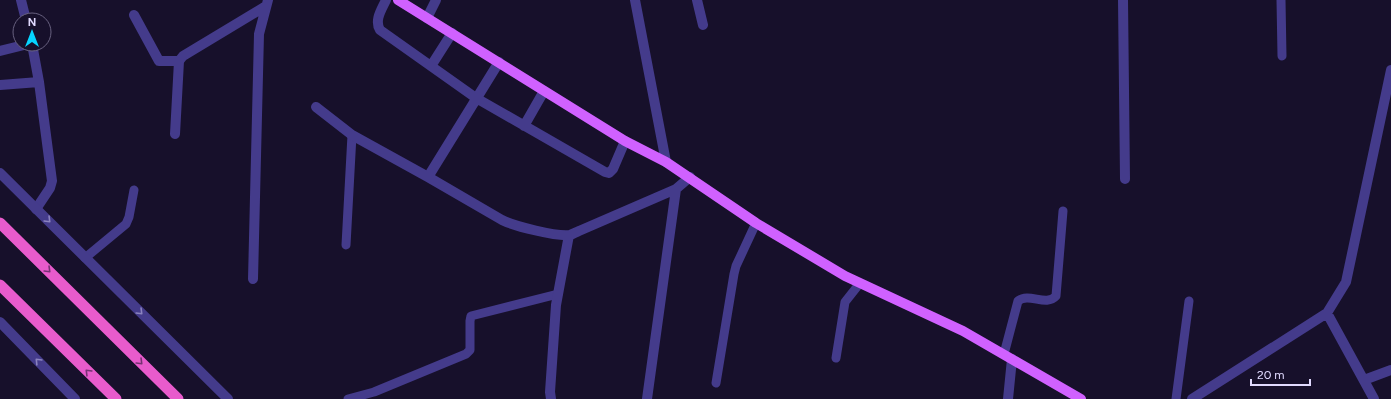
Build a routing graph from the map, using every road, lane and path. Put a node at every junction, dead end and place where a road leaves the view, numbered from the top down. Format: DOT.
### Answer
graph roads {
  1 [pos="21,0"];
  2 [pos="386,0"];
  3 [pos="398,0"];
  4 [pos="436,0"];
  5 [pos="635,0"];
  6 [pos="697,0"];
  7 [pos="1123,0"];
  8 [pos="1281,0"];
  9 [pos="267,3"];
  10 [pos="24,12"];
  11 [pos="134,15"];
  12 [pos="427,18"];
  13 [pos="704,26"];
  14 [pos="452,33"];
  15 [pos="12,48"];
  16 [pos="0,51"];
  17 [pos="33,52"];
  18 [pos="1282,56"];
  19 [pos="179,61"];
  20 [pos="499,62"];
  21 [pos="431,66"];
  22 [pos="1391,70"];
  23 [pos="39,82"];
  24 [pos="0,85"];
  25 [pos="544,91"];
  26 [pos="476,98"];
  27 [pos="316,107"];
  28 [pos="524,126"];
  29 [pos="175,134"];
  30 [pos="352,135"];
  31 [pos="625,141"];
  32 [pos="666,162"];
  33 [pos="0,173"];
  34 [pos="428,176"];
  35 [pos="690,178"];
  36 [pos="1125,179"];
  37 [pos="676,189"];
  38 [pos="134,190"];
  39 [pos="36,209"];
  40 [pos="1063,211"];
  41 [pos="0,223"];
  42 [pos="756,223"];
  43 [pos="567,243"];
  44 [pos="346,244"];
  45 [pos="85,258"];
  46 [pos="253,279"];
  47 [pos="860,283"];
  48 [pos="0,285"];
  49 [pos="558,294"];
  50 [pos="1189,301"];
  51 [pos="1327,312"];
  52 [pos="0,322"];
  53 [pos="1008,357"];
  54 [pos="836,358"];
  55 [pos="1391,370"];
  56 [pos="1364,380"];
  57 [pos="716,383"];
  58 [pos="104,387"];
  59 [pos="75,399"];
  60 [pos="110,399"];
  61 [pos="116,399"];
  62 [pos="178,399"];
  63 [pos="228,399"];
  64 [pos="348,399"];
  65 [pos="551,399"];
  66 [pos="647,399"];
  67 [pos="1008,399"];
  68 [pos="1082,399"];
  69 [pos="1176,399"];
  70 [pos="1192,399"];
  71 [pos="1374,399"];
  1 -- 10 [label="street"];
  2 -- 21 [label="street"];
  3 -- 12 [label="main road"];
  4 -- 12 [label="street"];
  5 -- 32 [label="street"];
  6 -- 13 [label="street"];
  7 -- 36 [label="street"];
  8 -- 18 [label="lane"];
  9 -- 19 [label="street"];
  9 -- 46 [label="street"];
  11 -- 19 [label="street"];
  12 -- 14 [label="main road"];
  14 -- 20 [label="main road"];
  14 -- 21 [label="street"];
  15 -- 16 [label="street"];
  17 -- 23 [label="street"];
  19 -- 29 [label="street"];
  20 -- 25 [label="main road"];
  20 -- 26 [label="street"];
  21 -- 26 [label="street"];
  22 -- 51 [label="street"];
  23 -- 24 [label="street"];
  23 -- 39 [label="street"];
  25 -- 28 [label="street"];
  25 -- 31 [label="main road"];
  26 -- 28 [label="street"];
  26 -- 34 [label="street"];
  27 -- 30 [label="street"];
  28 -- 31 [label="street"];
  30 -- 34 [label="street"];
  30 -- 44 [label="lane"];
  31 -- 32 [label="main road"];
  32 -- 35 [label="main road"];
  33 -- 39 [label="street"];
  34 -- 43 [label="street"];
  35 -- 37 [label="street"];
  35 -- 42 [label="main road"];
  37 -- 43 [label="street"];
  37 -- 66 [label="street"];
  38 -- 45 [label="lane"];
  39 -- 45 [label="street, one-way"];
  40 -- 53 [label="lane"];
  41 -- 62 [label="highway, one-way"];
  42 -- 47 [label="main road"];
  42 -- 57 [label="lane"];
  43 -- 49 [label="street"];
  45 -- 63 [label="street, one-way"];
  47 -- 53 [label="main road"];
  47 -- 54 [label="lane"];
  58 -- 48 [label="highway, one-way"];
  49 -- 64 [label="lane"];
  49 -- 65 [label="street"];
  50 -- 69 [label="lane"];
  51 -- 56 [label="street"];
  51 -- 70 [label="street"];
  59 -- 52 [label="street, one-way"];
  53 -- 67 [label="street"];
  53 -- 68 [label="main road"];
  55 -- 56 [label="street"];
  56 -- 71 [label="street"];
  58 -- 60 [label="highway"];
  58 -- 61 [label="highway"];
}
